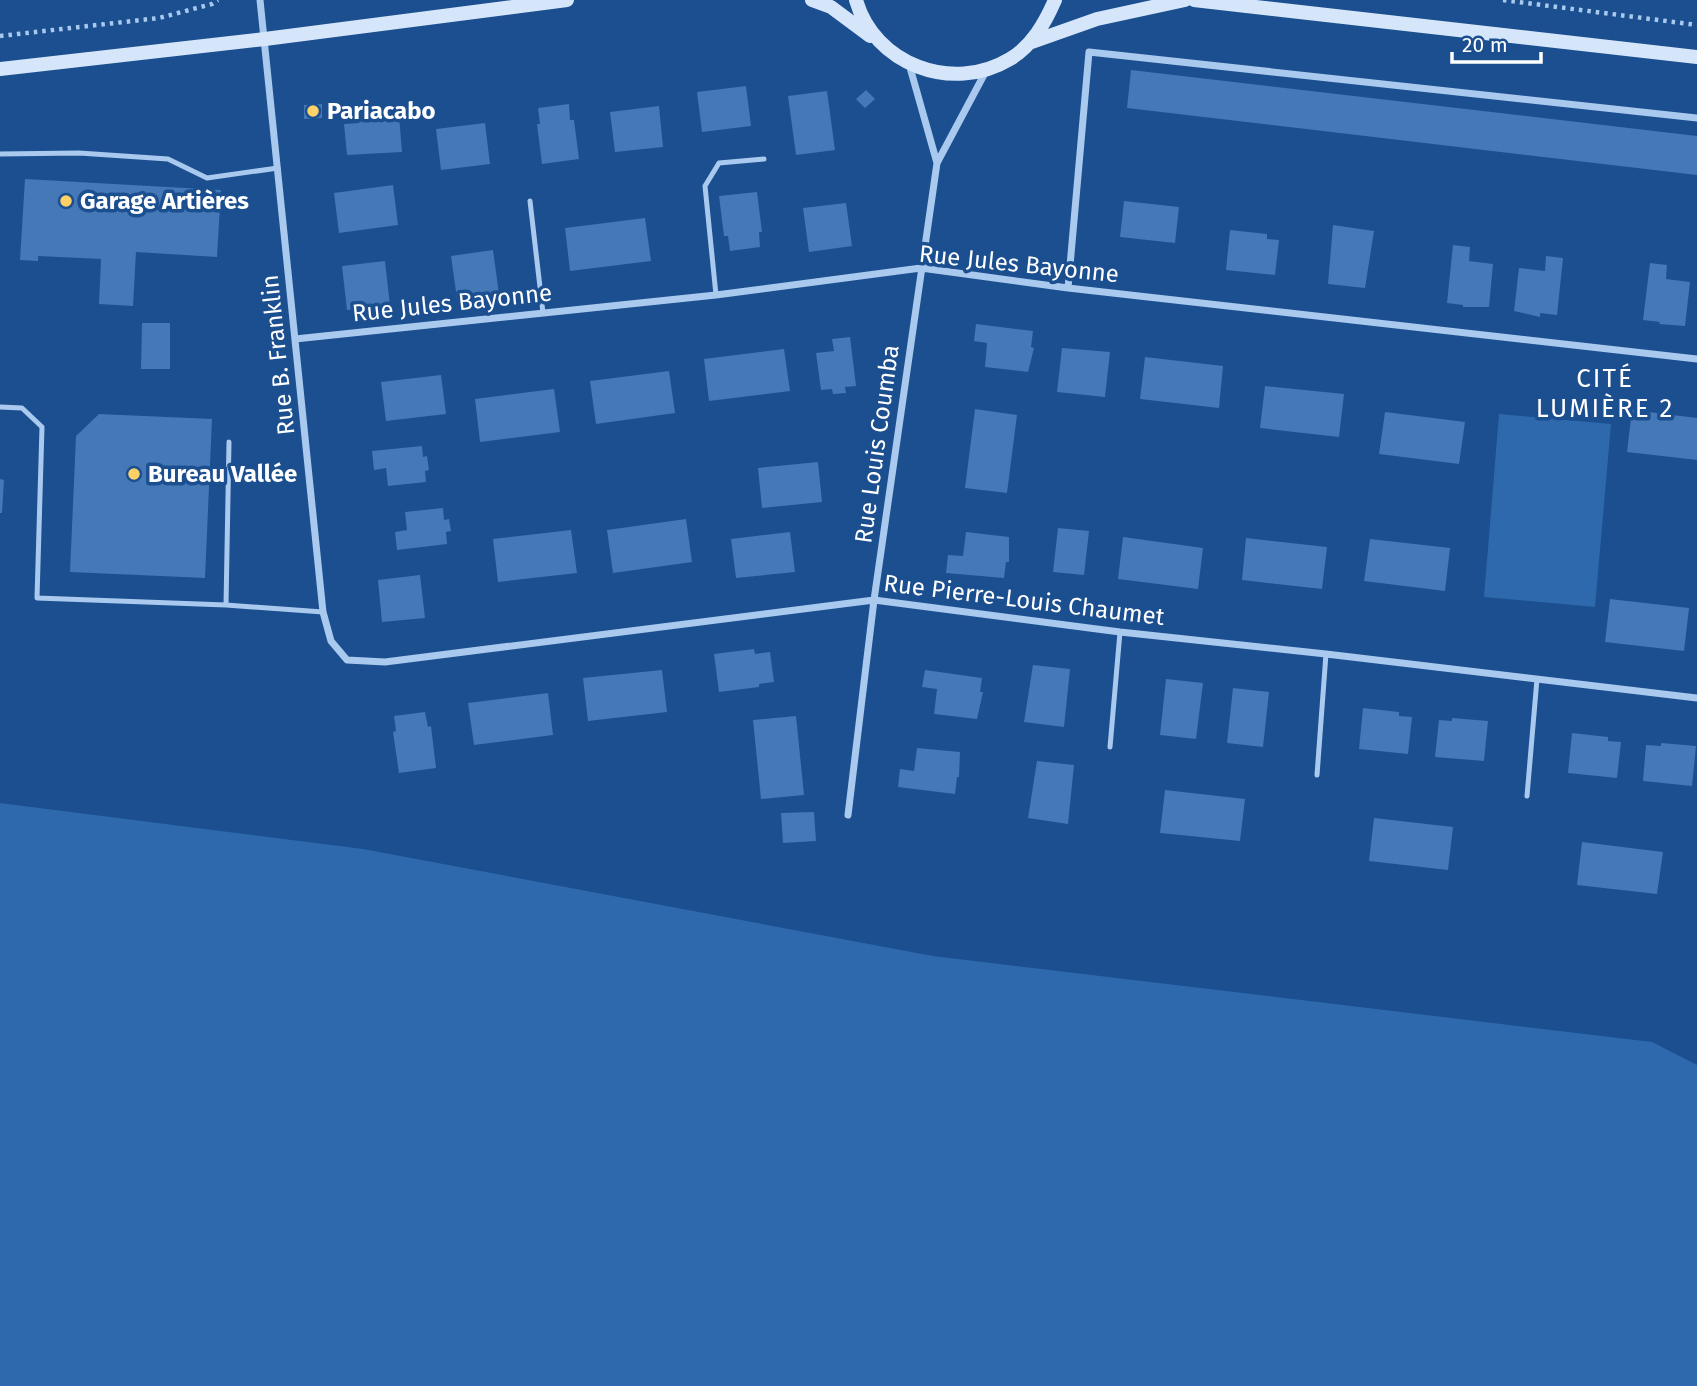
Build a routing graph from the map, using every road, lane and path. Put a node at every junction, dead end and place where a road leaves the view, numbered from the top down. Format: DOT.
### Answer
graph roads {
  1 [pos="218,0"];
  2 [pos="260,0"];
  3 [pos="567,0"];
  4 [pos="812,0"];
  5 [pos="856,0"];
  6 [pos="1055,0"];
  7 [pos="1185,0"];
  8 [pos="1194,0"];
  9 [pos="1503,0"];
  10 [pos="1697,25"];
  11 [pos="0,36"];
  12 [pos="265,39"];
  13 [pos="1031,43"];
  14 [pos="882,45"];
  15 [pos="1697,57"];
  16 [pos="909,64"];
  17 [pos="0,69"];
  18 [pos="986,70"];
  19 [pos="1697,118"];
  20 [pos="0,154"];
  21 [pos="764,159"];
  22 [pos="937,163"];
  23 [pos="278,168"];
  24 [pos="530,201"];
  25 [pos="921,268"];
  26 [pos="1068,288"];
  27 [pos="716,295"];
  28 [pos="543,313"];
  29 [pos="295,339"];
  30 [pos="1697,359"];
  31 [pos="0,407"];
  32 [pos="229,442"];
  33 [pos="874,600"];
  34 [pos="226,605"];
  35 [pos="323,612"];
  36 [pos="1120,632"];
  37 [pos="1326,654"];
  38 [pos="347,660"];
  39 [pos="1537,679"];
  40 [pos="1697,698"];
  41 [pos="1110,747"];
  42 [pos="1317,775"];
  43 [pos="1527,796"];
  44 [pos="848,815"];
  1 -- 11 [label="path"];
  2 -- 12 [label="street, Rue B. Franklin"];
  3 -- 12 [label="main road"];
  4 -- 14 [label="main road"];
  5 -- 14 [label="main road"];
  6 -- 13 [label="main road"];
  7 -- 13 [label="main road"];
  8 -- 15 [label="main road"];
  9 -- 10 [label="path"];
  12 -- 17 [label="main road"];
  12 -- 23 [label="street, Rue B. Franklin"];
  13 -- 18 [label="main road"];
  14 -- 16 [label="main road"];
  16 -- 18 [label="main road"];
  16 -- 22 [label="street, Rue Louis Coumba"];
  18 -- 22 [label="street, Rue Louis Coumba"];
  19 -- 26 [label="street"];
  20 -- 23 [label="lane"];
  21 -- 27 [label="lane"];
  22 -- 25 [label="street, Rue Louis Coumba"];
  23 -- 29 [label="street, Rue B. Franklin"];
  24 -- 28 [label="lane"];
  25 -- 26 [label="street, Rue Jules Bayonne"];
  25 -- 27 [label="street, Rue Jules Bayonne"];
  25 -- 33 [label="street, Rue Louis Coumba"];
  26 -- 30 [label="street, Rue Jules Bayonne"];
  27 -- 28 [label="street, Rue Jules Bayonne"];
  28 -- 29 [label="street, Rue Jules Bayonne"];
  29 -- 35 [label="street, Rue B. Franklin"];
  31 -- 34 [label="lane"];
  32 -- 34 [label="lane"];
  33 -- 36 [label="street, Rue Pierre-Louis Chaumet"];
  33 -- 38 [label="street, Rue Pierre-Louis Chaumet"];
  33 -- 44 [label="street, Rue Louis Coumba"];
  34 -- 35 [label="lane"];
  35 -- 38 [label="street, Rue B. Franklin"];
  36 -- 37 [label="street, Rue Pierre-Louis Chaumet"];
  36 -- 41 [label="lane"];
  37 -- 39 [label="street, Rue Pierre-Louis Chaumet"];
  37 -- 42 [label="lane"];
  39 -- 40 [label="street, Rue Pierre-Louis Chaumet"];
  39 -- 43 [label="lane"];
}
